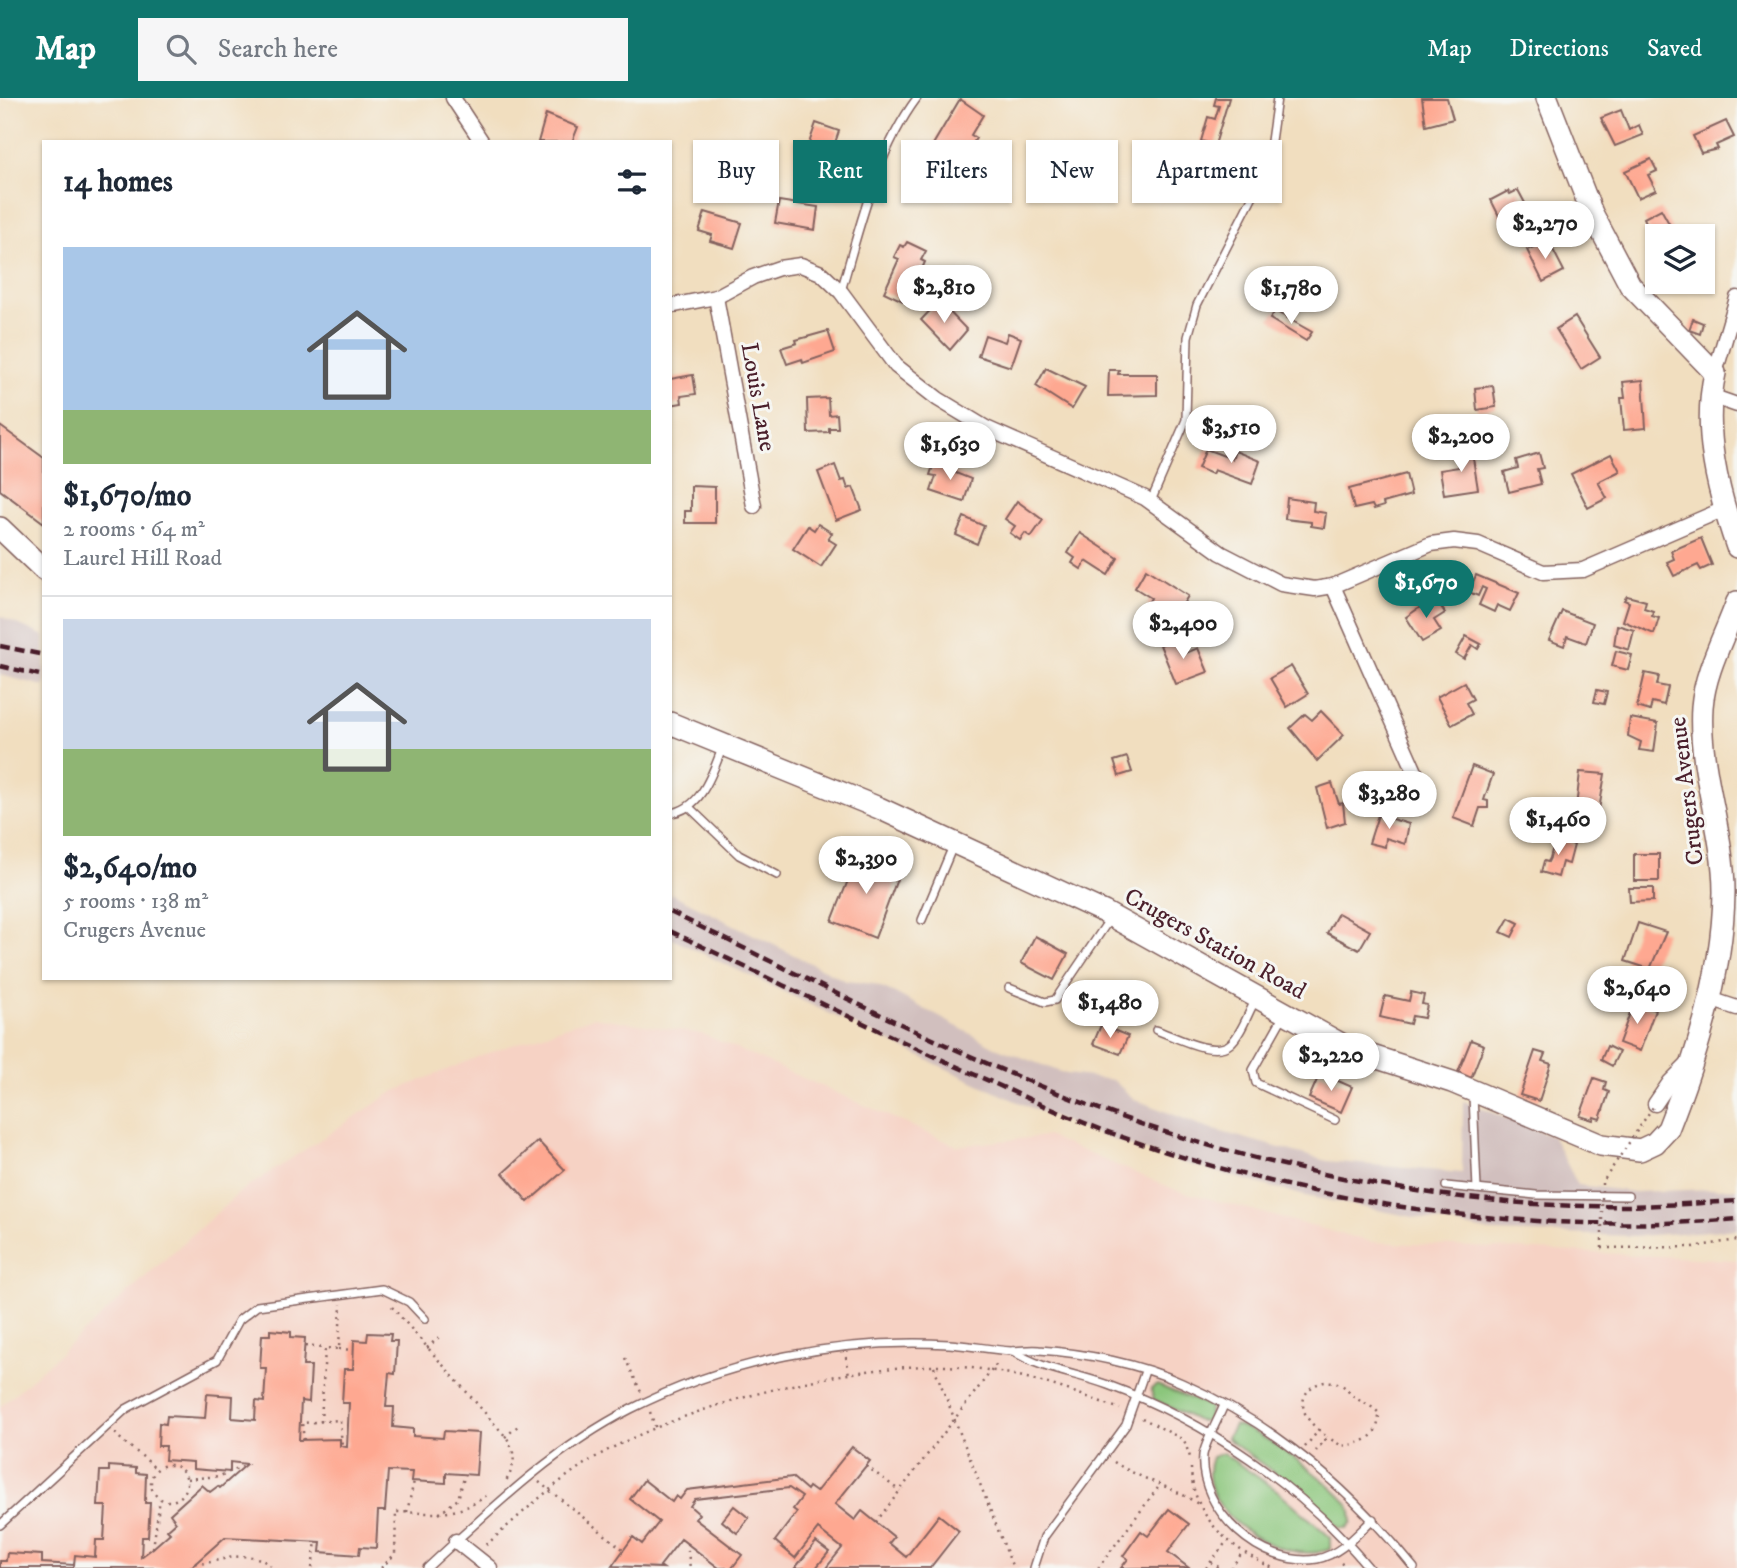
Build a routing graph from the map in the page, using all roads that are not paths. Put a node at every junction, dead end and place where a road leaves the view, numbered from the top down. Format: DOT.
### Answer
graph roads {
  1 [pos="453,98"];
  2 [pos="917,98"];
  3 [pos="1277,98"];
  4 [pos="1547,98"];
  5 [pos="481,140"];
  6 [pos="841,292"];
  7 [pos="716,297"];
  8 [pos="1737,298"];
  9 [pos="672,306"];
  10 [pos="1715,373"];
  11 [pos="1712,396"];
  12 [pos="1737,405"];
  13 [pos="1151,502"];
  14 [pos="754,506"];
  15 [pos="1724,509"];
  16 [pos="0,528"];
  17 [pos="1737,547"];
  18 [pos="42,568"];
  19 [pos="1333,586"];
  20 [pos="1737,601"];
  21 [pos="672,724"];
  22 [pos="724,745"];
  23 [pos="1417,776"];
  24 [pos="690,807"];
  25 [pos="672,812"];
  26 [pos="954,842"];
  27 [pos="777,875"];
  28 [pos="1112,917"];
  29 [pos="922,920"];
  30 [pos="1009,988"];
  31 [pos="1257,997"];
  32 [pos="1710,999"];
  33 [pos="1737,1008"];
  34 [pos="1285,1013"];
  35 [pos="1156,1030"];
  36 [pos="1691,1061"];
  37 [pos="1473,1091"];
  38 [pos="1655,1104"];
  39 [pos="1335,1120"];
  40 [pos="1446,1186"];
  41 [pos="1477,1189"];
  42 [pos="1628,1196"];
  43 [pos="425,1319"];
  44 [pos="1012,1351"];
  45 [pos="1144,1371"];
  46 [pos="1135,1396"];
  47 [pos="1224,1405"];
  48 [pos="1213,1435"];
  49 [pos="1373,1519"];
  50 [pos="0,1525"];
  51 [pos="456,1541"];
  52 [pos="1349,1543"];
  53 [pos="427,1568"];
  54 [pos="490,1568"];
  55 [pos="1034,1568"];
  56 [pos="1369,1568"];
  57 [pos="1414,1568"];
  1 -- 5 [label="street"];
  2 -- 6 [label="lane"];
  3 -- 13 [label="lane"];
  4 -- 10 [label="street"];
  6 -- 7 [label="street"];
  6 -- 13 [label="street"];
  7 -- 9 [label="street"];
  7 -- 14 [label="street, Louis Lane"];
  8 -- 10 [label="street"];
  10 -- 11 [label="street"];
  11 -- 12 [label="street"];
  11 -- 15 [label="street"];
  13 -- 19 [label="street"];
  15 -- 17 [label="street"];
  15 -- 19 [label="street"];
  16 -- 18 [label="street"];
  19 -- 23 [label="street"];
  20 -- 32 [label="street, Crugers Avenue"];
  21 -- 22 [label="street, Crugers Station Road"];
  22 -- 24 [label="lane"];
  22 -- 26 [label="street, Crugers Station Road"];
  24 -- 25 [label="lane"];
  24 -- 27 [label="lane"];
  26 -- 28 [label="street, Crugers Station Road"];
  26 -- 29 [label="lane"];
  28 -- 30 [label="lane"];
  28 -- 31 [label="street, Crugers Station Road"];
  31 -- 34 [label="street, Crugers Station Road"];
  31 -- 35 [label="lane"];
  32 -- 33 [label="street"];
  32 -- 36 [label="street, Crugers Avenue"];
  34 -- 37 [label="street, Crugers Station Road"];
  34 -- 39 [label="lane"];
  36 -- 37 [label="street, Crugers Station Road"];
  36 -- 38 [label="street"];
  37 -- 41 [label="lane"];
  40 -- 41 [label="lane"];
  41 -- 42 [label="lane"];
  43 -- 50 [label="lane"];
  44 -- 45 [label="lane"];
  44 -- 46 [label="lane"];
  44 -- 51 [label="lane"];
  45 -- 46 [label="lane"];
  45 -- 47 [label="lane"];
  46 -- 48 [label="lane"];
  46 -- 55 [label="lane"];
  47 -- 48 [label="lane"];
  47 -- 49 [label="lane"];
  48 -- 52 [label="lane"];
  48 -- 52 [label="lane"];
  49 -- 52 [label="lane"];
  49 -- 57 [label="lane"];
  51 -- 53 [label="lane"];
  51 -- 54 [label="street"];
  52 -- 56 [label="lane"];
}
